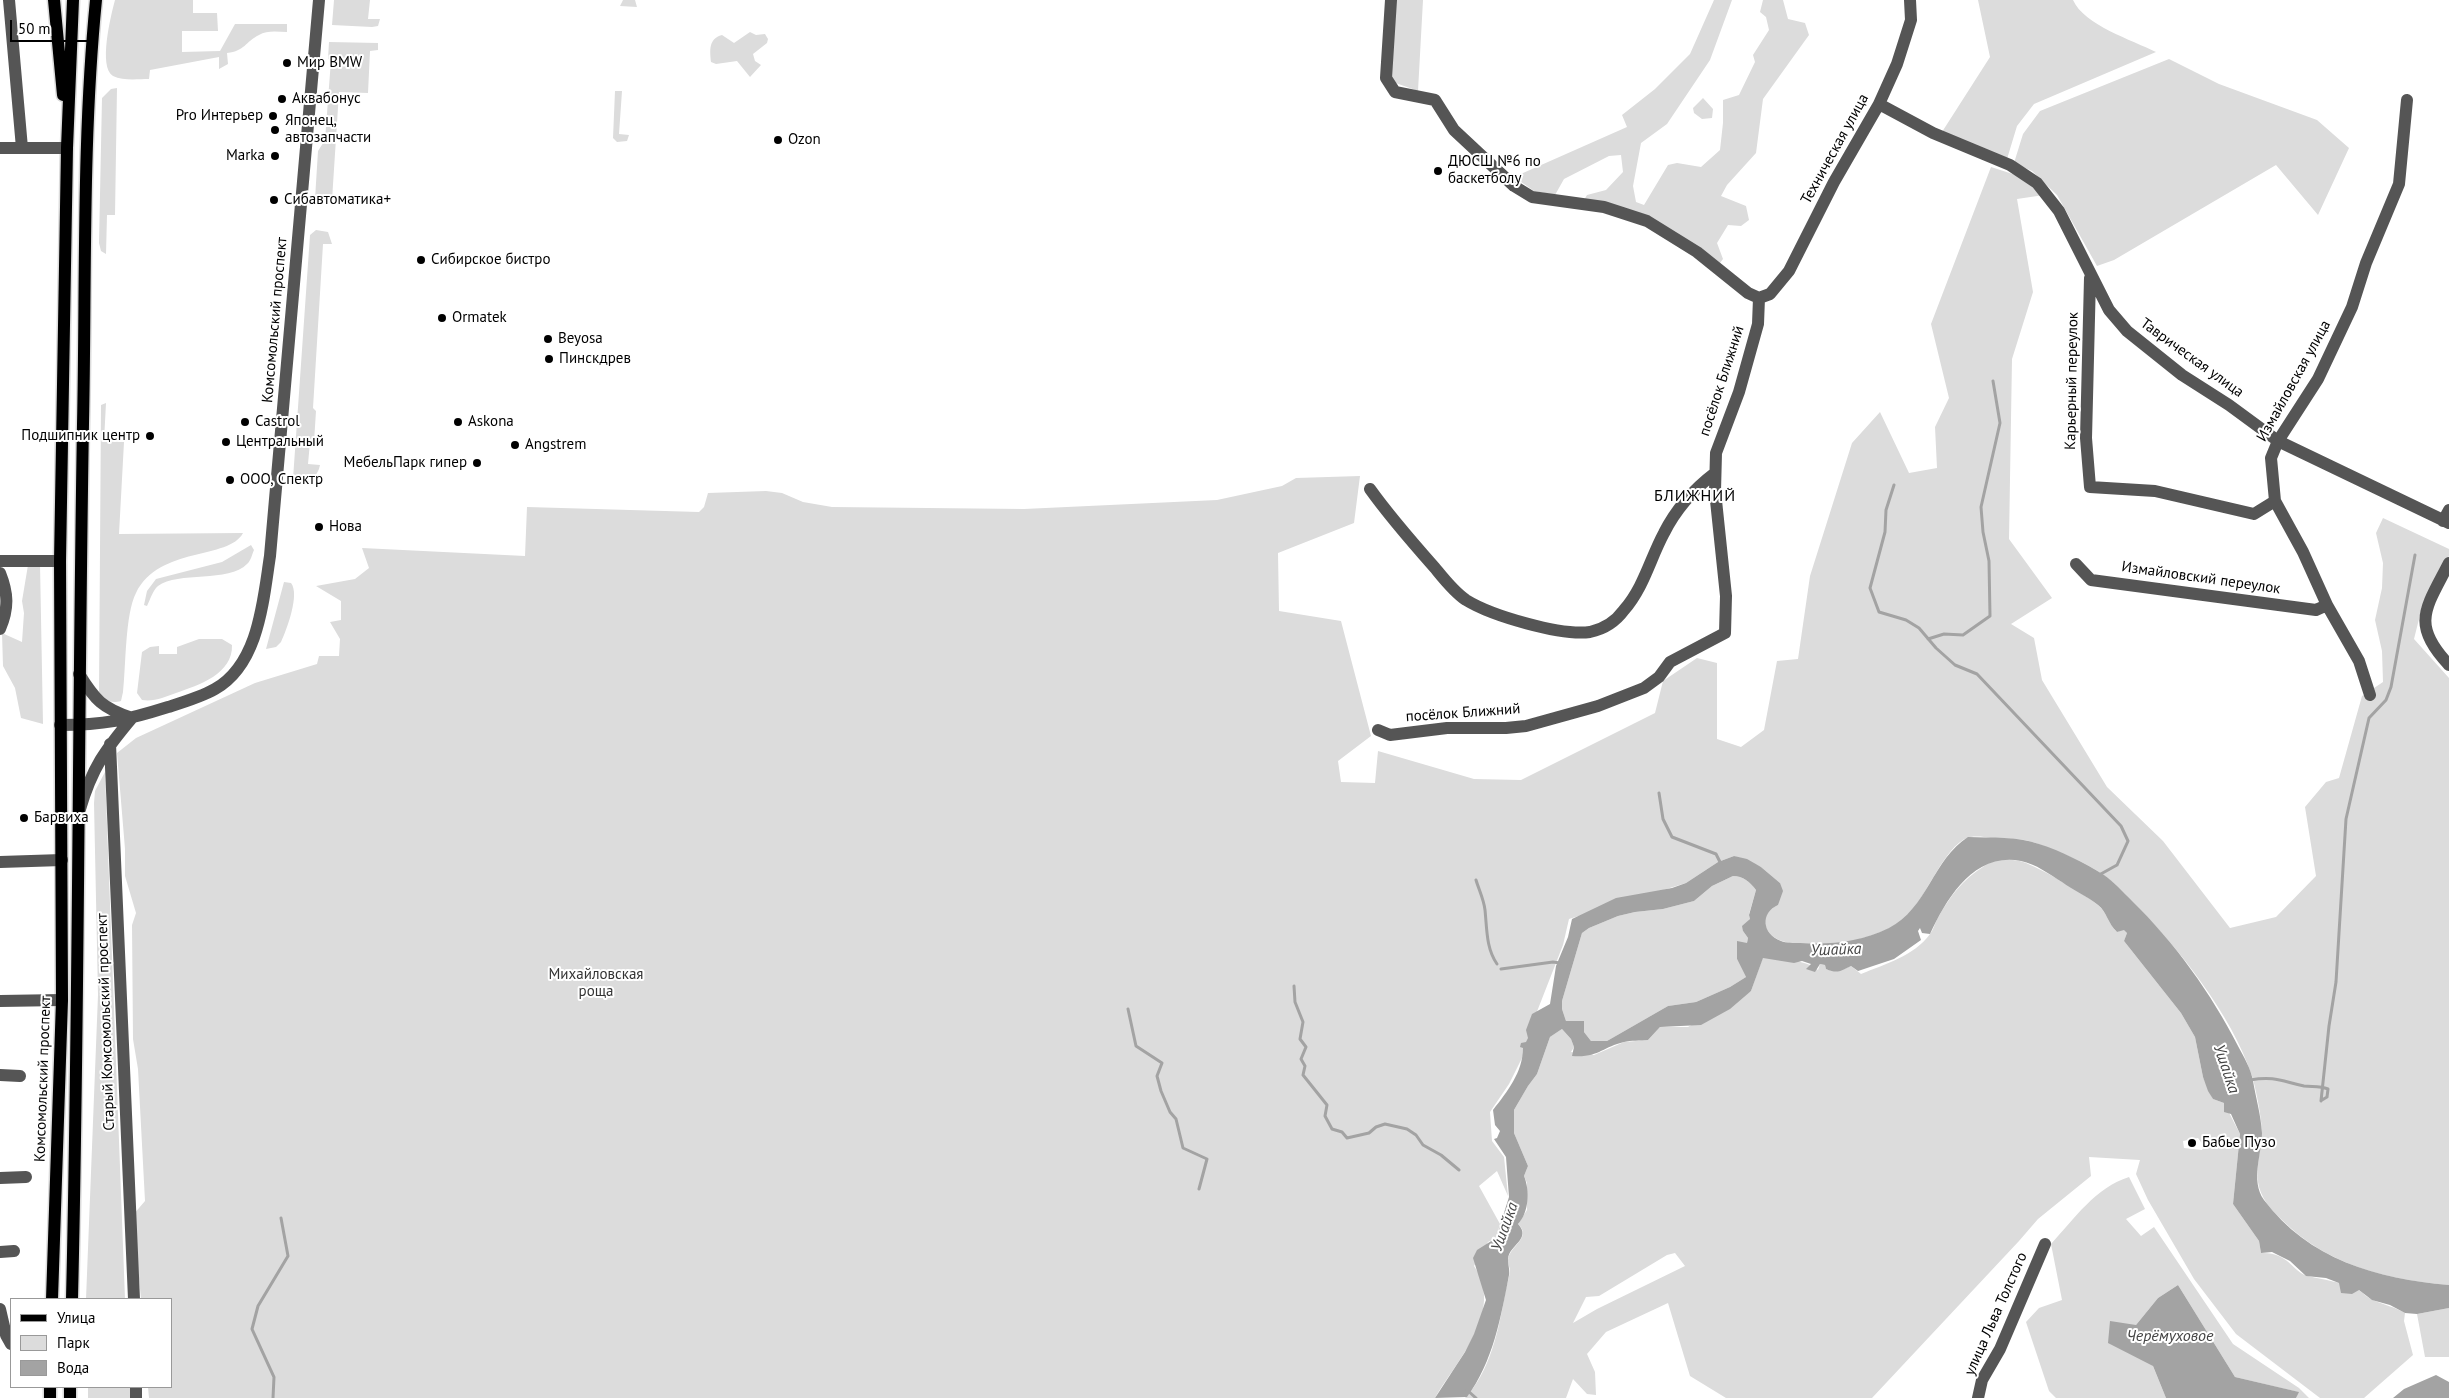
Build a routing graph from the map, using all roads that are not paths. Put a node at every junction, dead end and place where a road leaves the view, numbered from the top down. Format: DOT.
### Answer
graph roads {
  1 [pos="9,0"];
  2 [pos="54,0"];
  3 [pos="73,0"];
  4 [pos="96,0"];
  5 [pos="101,0"];
  6 [pos="319,0"];
  7 [pos="1391,0"];
  8 [pos="1910,0"];
  9 [pos="91,52"];
  10 [pos="2407,100"];
  11 [pos="1879,104"];
  12 [pos="67,146"];
  13 [pos="0,148"];
  14 [pos="22,148"];
  15 [pos="2090,276"];
  16 [pos="1759,298"];
  17 [pos="2278,442"];
  18 [pos="1715,473"];
  19 [pos="1370,489"];
  20 [pos="2275,501"];
  21 [pos="2447,518"];
  22 [pos="60,560"];
  23 [pos="0,561"];
  24 [pos="2449,563"];
  25 [pos="2076,564"];
  26 [pos="0,572"];
  27 [pos="2327,605"];
  28 [pos="0,629"];
  29 [pos="2449,665"];
  30 [pos="79,674"];
  31 [pos="2370,695"];
  32 [pos="132,718"];
  33 [pos="60,725"];
  34 [pos="79,725"];
  35 [pos="1378,730"];
  36 [pos="110,744"];
  37 [pos="79,811"];
  38 [pos="62,860"];
  39 [pos="80,860"];
  40 [pos="0,862"];
  41 [pos="62,1000"];
  42 [pos="0,1002"];
  43 [pos="0,1075"];
  44 [pos="20,1076"];
  45 [pos="26,1177"];
  46 [pos="0,1178"];
  47 [pos="2045,1244"];
  48 [pos="14,1251"];
  49 [pos="0,1252"];
  50 [pos="52,1298"];
  51 [pos="72,1298"];
  52 [pos="134,1298"];
  53 [pos="0,1310"];
  54 [pos="10,1342"];
  55 [pos="1978,1398"];
  1 -- 14 [label="street"];
  2 -- 12 [label="main road"];
  3 -- 12 [label="main road, Комсомольский проспект"];
  4 -- 9 [label="main road"];
  5 -- 9 [label="main road"];
  6 -- 32 [label="street, Комсомольский проспект"];
  7 -- 16 [label="street"];
  8 -- 11 [label="street, Техническая улица"];
  9 -- 30 [label="main road"];
  10 -- 17 [label="street, Измайловская улица"];
  11 -- 15 [label="street, Таврическая улица"];
  11 -- 16 [label="street, Техническая улица"];
  12 -- 14 [label="street"];
  12 -- 22 [label="main road, Комсомольский проспект"];
  13 -- 14 [label="street"];
  15 -- 17 [label="street, Таврическая улица"];
  15 -- 20 [label="street, Карьерный переулок"];
  16 -- 18 [label="street, посёлок Ближний"];
  17 -- 20 [label="street, Измайловская улица"];
  17 -- 21 [label="street, Таврическая улица"];
  18 -- 19 [label="street"];
  18 -- 35 [label="street, посёлок Ближний"];
  20 -- 27 [label="street, Измайловская улица"];
  22 -- 23 [label="street"];
  22 -- 33 [label="main road, Комсомольский проспект"];
  24 -- 29 [label="street"];
  25 -- 27 [label="street, Измайловский переулок"];
  26 -- 28 [label="street"];
  27 -- 31 [label="street, Измайловская улица"];
  30 -- 32 [label="street"];
  30 -- 34 [label="main road"];
  32 -- 34 [label="street, Комсомольский проспект"];
  32 -- 36 [label="street"];
  33 -- 34 [label="street, Комсомольский проспект"];
  33 -- 38 [label="main road, Комсомольский проспект"];
  34 -- 37 [label="main road"];
  36 -- 37 [label="street"];
  36 -- 52 [label="street, Старый Комсомольский проспект"];
  37 -- 39 [label="main road"];
  38 -- 39 [label="main road"];
  38 -- 40 [label="street"];
  38 -- 41 [label="main road, Комсомольский проспект"];
  39 -- 51 [label="main road"];
  41 -- 42 [label="street"];
  41 -- 50 [label="main road, Комсомольский проспект"];
  43 -- 44 [label="street"];
  45 -- 46 [label="street"];
  47 -- 55 [label="street, улица Льва Толстого"];
  48 -- 49 [label="street"];
  53 -- 54 [label="street"];
}
